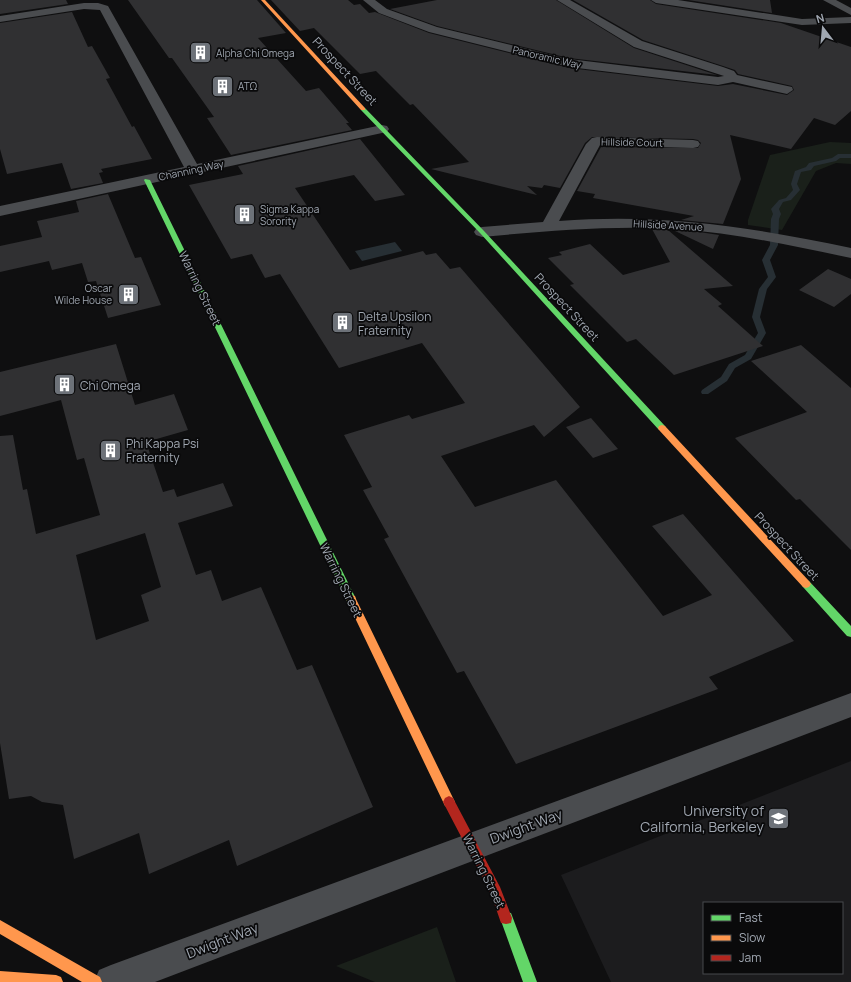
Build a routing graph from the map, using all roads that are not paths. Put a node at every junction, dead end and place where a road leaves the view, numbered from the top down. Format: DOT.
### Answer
graph roads {
  1 [pos="263,0"];
  2 [pos="368,0"];
  3 [pos="562,0"];
  4 [pos="656,0"];
  5 [pos="828,0"];
  6 [pos="851,12"];
  7 [pos="0,19"];
  8 [pos="851,20"];
  9 [pos="733,78"];
  10 [pos="787,90"];
  11 [pos="382,129"];
  12 [pos="693,144"];
  13 [pos="193,170"];
  14 [pos="147,180"];
  15 [pos="0,211"];
  16 [pos="550,225"];
  17 [pos="482,232"];
  18 [pos="851,253"];
  19 [pos="851,633"];
  20 [pos="851,705"];
  21 [pos="473,846"];
  22 [pos="0,927"];
  23 [pos="0,978"];
  24 [pos="56,982"];
  25 [pos="95,982"];
  26 [pos="111,982"];
  27 [pos="530,982"];
  1 -- 11 [label="street, Prospect Street"];
  2 -- 9 [label="street, Panoramic Way"];
  3 -- 9 [label="street, Panoramic Way"];
  4 -- 8 [label="street"];
  5 -- 6 [label="street"];
  7 -- 13 [label="street"];
  9 -- 10 [label="street, Panoramic Way"];
  11 -- 13 [label="street, Channing Way"];
  11 -- 17 [label="street, Prospect Street"];
  12 -- 16 [label="street, Hillside Court"];
  13 -- 14 [label="street, Channing Way"];
  14 -- 15 [label="street, Channing Way"];
  14 -- 21 [label="street, Warring Street"];
  16 -- 17 [label="street, Hillside Avenue"];
  16 -- 18 [label="street, Hillside Avenue"];
  17 -- 19 [label="street, Prospect Street"];
  20 -- 21 [label="street, Dwight Way"];
  21 -- 26 [label="street, Dwight Way"];
  21 -- 27 [label="street, Warring Street"];
  22 -- 25 [label="street"];
  23 -- 24 [label="street"];
}
